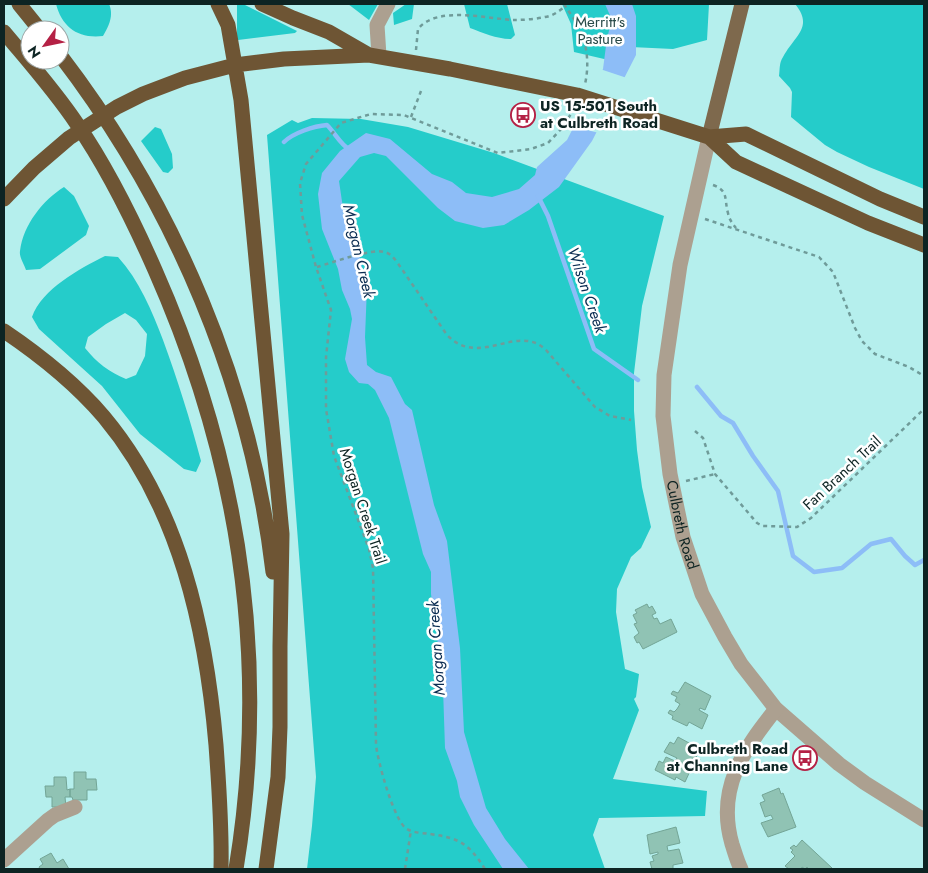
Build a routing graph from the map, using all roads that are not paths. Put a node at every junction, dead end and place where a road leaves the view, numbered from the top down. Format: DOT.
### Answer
graph roads {
  1 [pos="19,4"];
  2 [pos="218,4"];
  3 [pos="262,4"];
  4 [pos="388,4"];
  5 [pos="742,4"];
  6 [pos="32,20"];
  7 [pos="4,32"];
  8 [pos="374,55"];
  9 [pos="235,65"];
  10 [pos="70,69"];
  11 [pos="709,137"];
  12 [pos="4,199"];
  13 [pos="924,217"];
  14 [pos="924,245"];
  15 [pos="4,331"];
  16 [pos="280,646"];
  17 [pos="776,709"];
  18 [pos="75,807"];
  19 [pos="924,820"];
  20 [pos="4,860"];
  21 [pos="221,869"];
  22 [pos="236,869"];
  23 [pos="266,869"];
  24 [pos="741,869"];
  1 -- 6 [label="highway"];
  2 -- 9 [label="highway"];
  3 -- 8 [label="highway"];
  4 -- 8 [label="street"];
  5 -- 11 [label="main road"];
  7 -- 22 [label="highway"];
  8 -- 9 [label="highway"];
  8 -- 11 [label="highway"];
  9 -- 12 [label="highway"];
  9 -- 16 [label="highway"];
  10 -- 16 [label="highway"];
  11 -- 13 [label="highway"];
  11 -- 14 [label="highway"];
  11 -- 17 [label="street, Culbreth Road"];
  15 -- 21 [label="highway"];
  16 -- 23 [label="highway"];
  17 -- 19 [label="street, Culbreth Road"];
  17 -- 24 [label="street"];
  18 -- 20 [label="street"];
}
